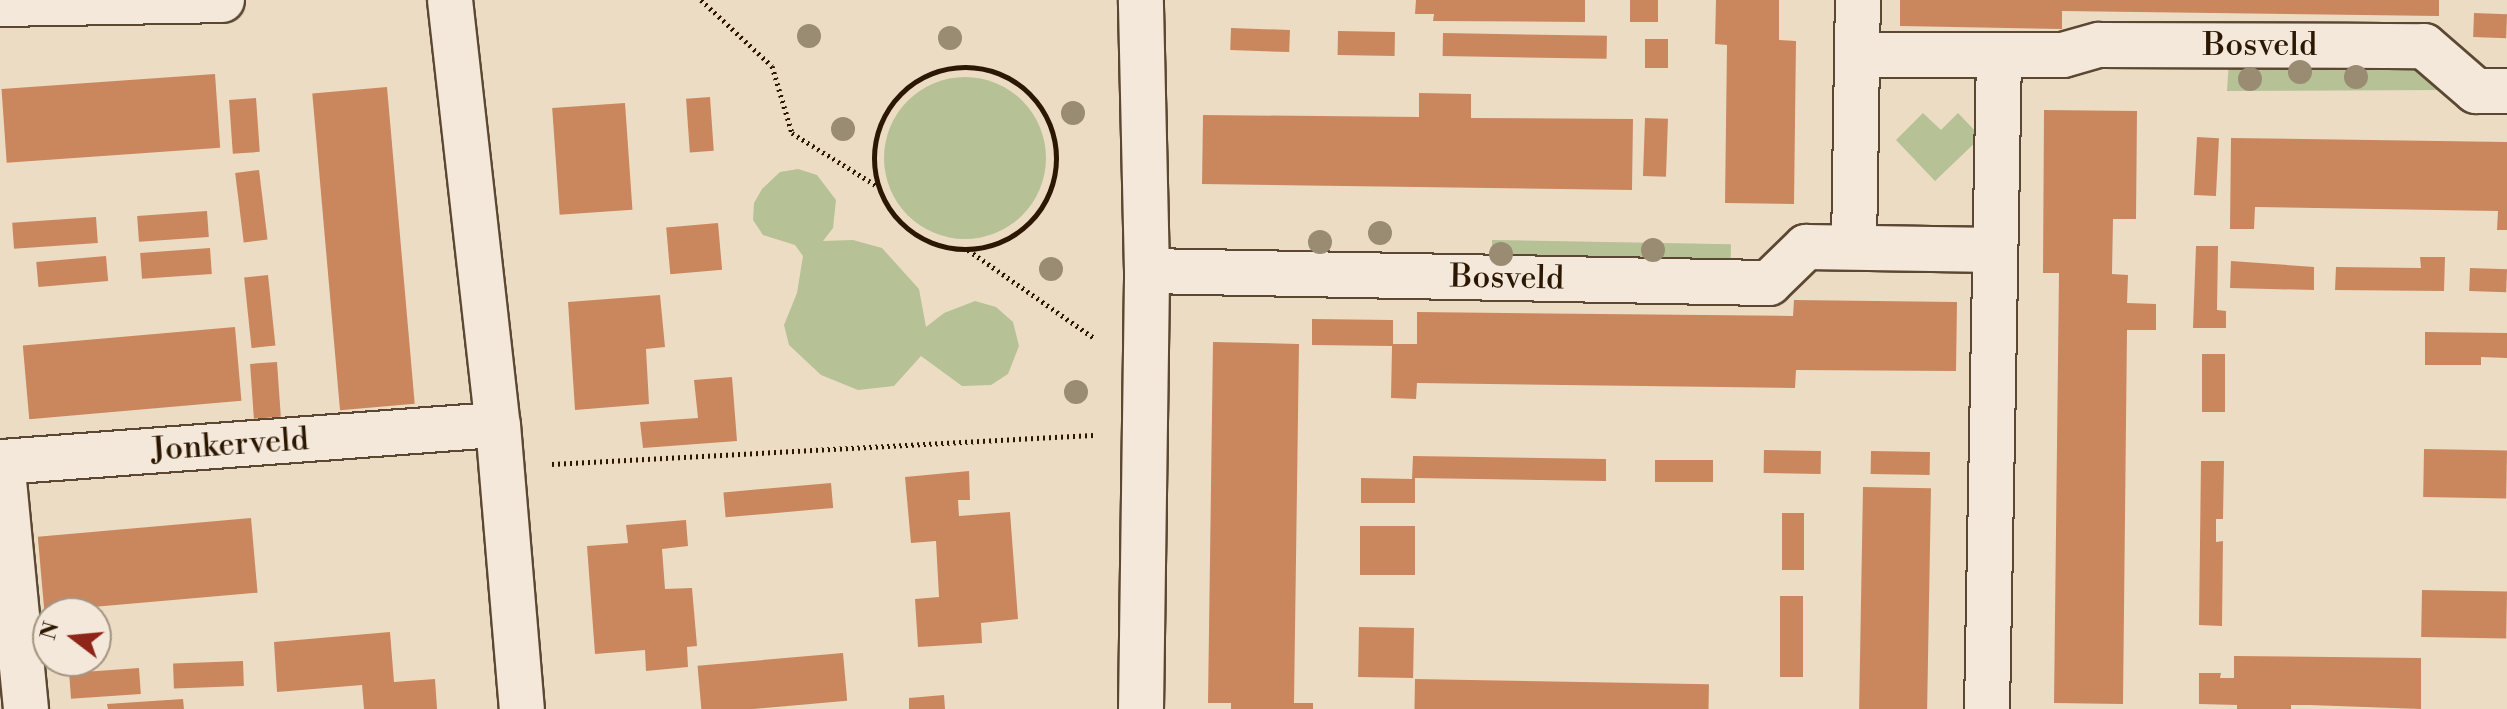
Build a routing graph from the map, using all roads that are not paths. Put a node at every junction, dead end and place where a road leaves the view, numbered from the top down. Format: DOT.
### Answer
graph roads {
  1 [pos="201,0"];
  2 [pos="222,0"];
  3 [pos="450,0"];
  4 [pos="1141,0"];
  5 [pos="1858,0"];
  6 [pos="0,4"];
  7 [pos="1859,55"];
  8 [pos="1999,55"];
  9 [pos="2507,91"];
  10 [pos="1854,247"];
  11 [pos="1995,250"];
  12 [pos="1147,271"];
  13 [pos="500,446"];
  14 [pos="2,502"];
  15 [pos="26,709"];
  16 [pos="522,709"];
  17 [pos="1141,709"];
  18 [pos="1987,709"];
  1 -- 2 [label="street"];
  1 -- 6 [label="street"];
  3 -- 13 [label="street"];
  4 -- 12 [label="street"];
  5 -- 7 [label="street"];
  7 -- 8 [label="street, Bosveld"];
  7 -- 10 [label="street"];
  8 -- 9 [label="street, Bosveld"];
  8 -- 11 [label="street"];
  10 -- 11 [label="street, Bosveld"];
  10 -- 12 [label="street, Bosveld"];
  11 -- 18 [label="street"];
  12 -- 17 [label="street"];
  13 -- 14 [label="street, Jonkerveld"];
  13 -- 16 [label="street"];
  14 -- 15 [label="street, Jonkerveld"];
}
